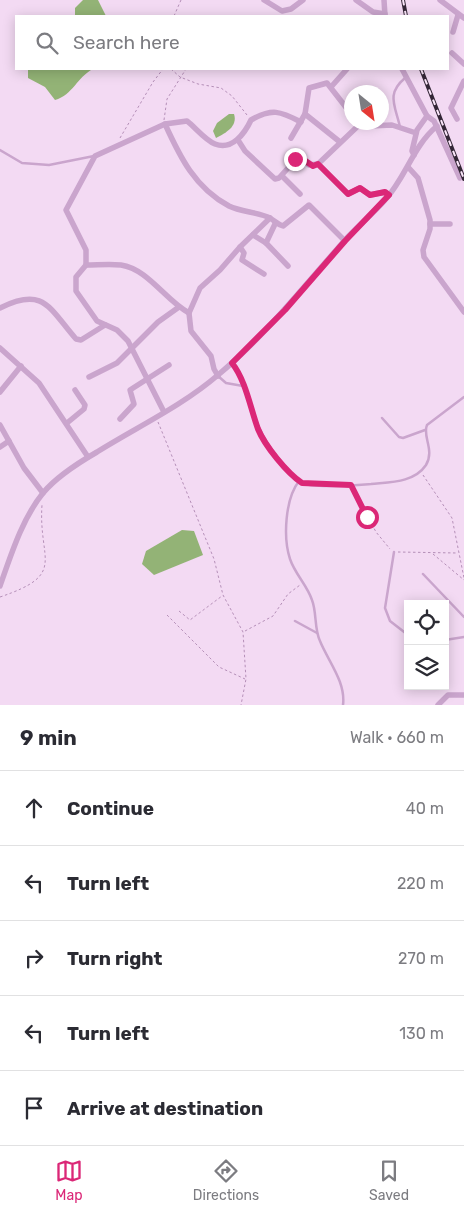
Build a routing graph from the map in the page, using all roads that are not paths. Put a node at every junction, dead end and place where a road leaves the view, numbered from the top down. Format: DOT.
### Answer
graph roads {
  1 [pos="264,0"];
  2 [pos="303,0"];
  3 [pos="356,0"];
  4 [pos="384,0"];
  5 [pos="440,0"];
  6 [pos="385,15"];
  7 [pos="458,15"];
  8 [pos="464,18"];
  9 [pos="453,32"];
  10 [pos="452,53"];
  11 [pos="464,64"];
  12 [pos="346,70"];
  13 [pos="403,70"];
  14 [pos="407,77"];
  15 [pos="464,81"];
  16 [pos="331,87"];
  17 [pos="344,104"];
  18 [pos="306,114"];
  19 [pos="427,116"];
  20 [pos="457,118"];
  21 [pos="301,122"];
  22 [pos="165,124"];
  23 [pos="389,126"];
  24 [pos="437,126"];
  25 [pos="400,127"];
  26 [pos="352,130"];
  27 [pos="416,133"];
  28 [pos="291,138"];
  29 [pos="238,140"];
  30 [pos="340,142"];
  31 [pos="0,150"];
  32 [pos="414,155"];
  33 [pos="95,156"];
  34 [pos="318,164"];
  35 [pos="408,167"];
  36 [pos="282,176"];
  37 [pos="460,178"];
  38 [pos="300,194"];
  39 [pos="389,195"];
  40 [pos="270,218"];
  41 [pos="275,224"];
  42 [pos="430,224"];
  43 [pos="450,224"];
  44 [pos="253,235"];
  45 [pos="345,241"];
  46 [pos="266,243"];
  47 [pos="240,247"];
  48 [pos="86,265"];
  49 [pos="288,266"];
  50 [pos="264,274"];
  51 [pos="179,307"];
  52 [pos="0,308"];
  53 [pos="464,312"];
  54 [pos="189,313"];
  55 [pos="105,325"];
  56 [pos="0,348"];
  57 [pos="132,349"];
  58 [pos="232,363"];
  59 [pos="169,365"];
  60 [pos="21,366"];
  61 [pos="218,376"];
  62 [pos="89,378"];
  63 [pos="147,378"];
  64 [pos="243,386"];
  65 [pos="75,390"];
  66 [pos="0,392"];
  67 [pos="464,397"];
  68 [pos="164,412"];
  69 [pos="382,418"];
  70 [pos="120,419"];
  71 [pos="67,423"];
  72 [pos="0,425"];
  73 [pos="425,430"];
  74 [pos="9,442"];
  75 [pos="0,447"];
  76 [pos="88,457"];
  77 [pos="299,481"];
  78 [pos="43,493"];
  79 [pos="394,552"];
  80 [pos="423,574"];
  81 [pos="1,581"];
  82 [pos="464,617"];
  83 [pos="295,621"];
  84 [pos="404,632"];
  85 [pos="317,633"];
  86 [pos="464,637"];
  87 [pos="449,639"];
  88 [pos="464,695"];
  89 [pos="343,705"];
  90 [pos="438,705"];
  1 -- 2 [label="street"];
  3 -- 6 [label="street"];
  4 -- 6 [label="street"];
  5 -- 7 [label="street"];
  7 -- 8 [label="street"];
  7 -- 9 [label="street"];
  10 -- 11 [label="street"];
  12 -- 16 [label="street"];
  13 -- 14 [label="street"];
  14 -- 19 [label="street"];
  14 -- 25 [label="lane"];
  15 -- 20 [label="street"];
  16 -- 17 [label="street"];
  16 -- 18 [label="street"];
  18 -- 21 [label="street"];
  18 -- 30 [label="street"];
  19 -- 24 [label="street"];
  19 -- 27 [label="street"];
  21 -- 28 [label="street"];
  21 -- 29 [label="street"];
  22 -- 29 [label="street"];
  22 -- 33 [label="street"];
  22 -- 40 [label="street"];
  23 -- 25 [label="street"];
  24 -- 32 [label="street"];
  24 -- 37 [label="street"];
  25 -- 27 [label="street"];
  26 -- 30 [label="street"];
  27 -- 32 [label="street"];
  29 -- 36 [label="street"];
  30 -- 34 [label="street"];
  31 -- 33 [label="lane"];
  32 -- 35 [label="street"];
  33 -- 48 [label="street"];
  34 -- 36 [label="street"];
  34 -- 39 [label="street"];
  35 -- 39 [label="street"];
  35 -- 42 [label="street"];
  36 -- 38 [label="street"];
  39 -- 45 [label="street"];
  40 -- 41 [label="street"];
  40 -- 44 [label="street"];
  41 -- 45 [label="street"];
  41 -- 46 [label="street"];
  42 -- 43 [label="street"];
  42 -- 53 [label="street"];
  44 -- 46 [label="street"];
  44 -- 47 [label="street"];
  45 -- 58 [label="street"];
  46 -- 49 [label="street"];
  47 -- 50 [label="street"];
  47 -- 54 [label="street"];
  48 -- 51 [label="street"];
  48 -- 55 [label="street"];
  51 -- 54 [label="street"];
  51 -- 57 [label="street"];
  52 -- 55 [label="street"];
  54 -- 61 [label="street"];
  55 -- 57 [label="street"];
  56 -- 60 [label="street"];
  57 -- 62 [label="street"];
  57 -- 63 [label="street"];
  58 -- 61 [label="street"];
  58 -- 64 [label="lane"];
  59 -- 63 [label="street"];
  60 -- 66 [label="street"];
  60 -- 71 [label="street"];
  61 -- 64 [label="lane"];
  61 -- 68 [label="street"];
  63 -- 68 [label="street"];
  63 -- 70 [label="street"];
  64 -- 77 [label="lane"];
  65 -- 71 [label="street"];
  67 -- 73 [label="lane"];
  68 -- 76 [label="street"];
  69 -- 73 [label="lane"];
  71 -- 76 [label="street"];
  72 -- 74 [label="street"];
  73 -- 77 [label="lane"];
  74 -- 75 [label="street"];
  74 -- 78 [label="street"];
  76 -- 78 [label="street"];
  77 -- 85 [label="lane"];
  78 -- 81 [label="street"];
  79 -- 84 [label="lane"];
  80 -- 82 [label="lane"];
  83 -- 85 [label="lane"];
  85 -- 89 [label="lane"];
  86 -- 87 [label="lane"];
  88 -- 90 [label="street"];
}
